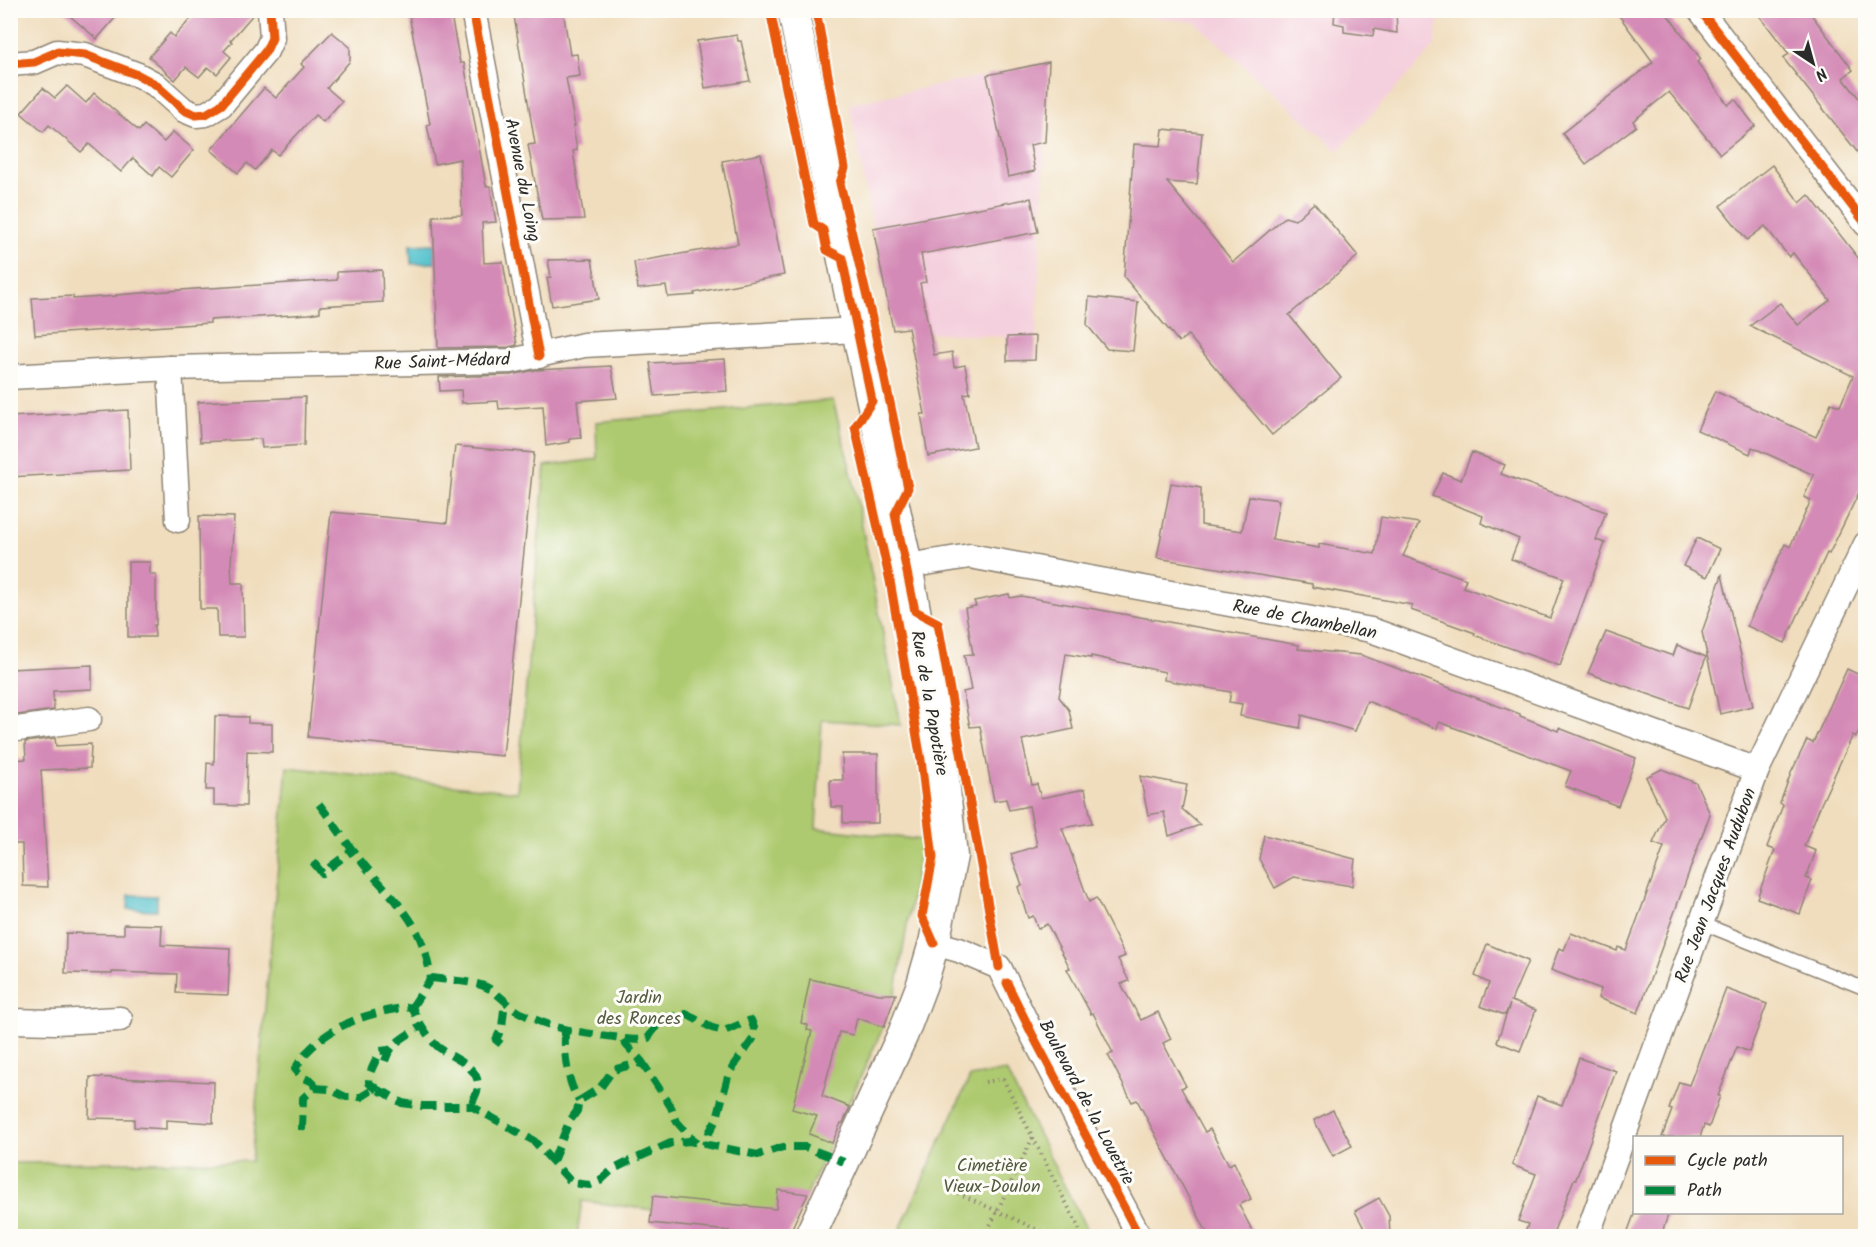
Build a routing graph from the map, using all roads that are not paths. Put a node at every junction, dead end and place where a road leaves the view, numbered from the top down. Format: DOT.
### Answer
graph roads {
  1 [pos="270,10"];
  2 [pos="473,10"];
  3 [pos="793,10"];
  4 [pos="1701,10"];
  5 [pos="10,64"];
  6 [pos="1866,224"];
  7 [pos="857,330"];
  8 [pos="539,356"];
  9 [pos="170,368"];
  10 [pos="10,377"];
  11 [pos="178,520"];
  12 [pos="1866,544"];
  13 [pos="907,567"];
  14 [pos="89,719"];
  15 [pos="10,730"];
  16 [pos="1757,770"];
  17 [pos="1701,923"];
  18 [pos="934,943"];
  19 [pos="1866,989"];
  20 [pos="120,1019"];
  21 [pos="10,1021"];
  22 [pos="810,1236"];
  23 [pos="1139,1236"];
  24 [pos="1587,1236"];
  1 -- 5 [label="street"];
  2 -- 8 [label="street, Avenue du Loing"];
  3 -- 7 [label="street, Rue de la Papotière"];
  4 -- 6 [label="street"];
  7 -- 8 [label="street, Rue Saint-Médard"];
  7 -- 13 [label="street, Rue de la Papotière"];
  8 -- 9 [label="street, Rue Saint-Médard"];
  9 -- 10 [label="street, Rue Saint-Médard"];
  9 -- 11 [label="street"];
  12 -- 16 [label="street, Rue Jean Jacques Audubon"];
  13 -- 16 [label="street, Rue de Chambellan"];
  13 -- 18 [label="street, Rue de la Papotière"];
  14 -- 15 [label="street"];
  16 -- 17 [label="street, Rue Jean Jacques Audubon"];
  17 -- 19 [label="lane"];
  17 -- 24 [label="street, Rue Jean Jacques Audubon"];
  18 -- 22 [label="street, Rue de la Papotière"];
  18 -- 23 [label="street, Boulevard de la Louetrie"];
  20 -- 21 [label="street"];
}
